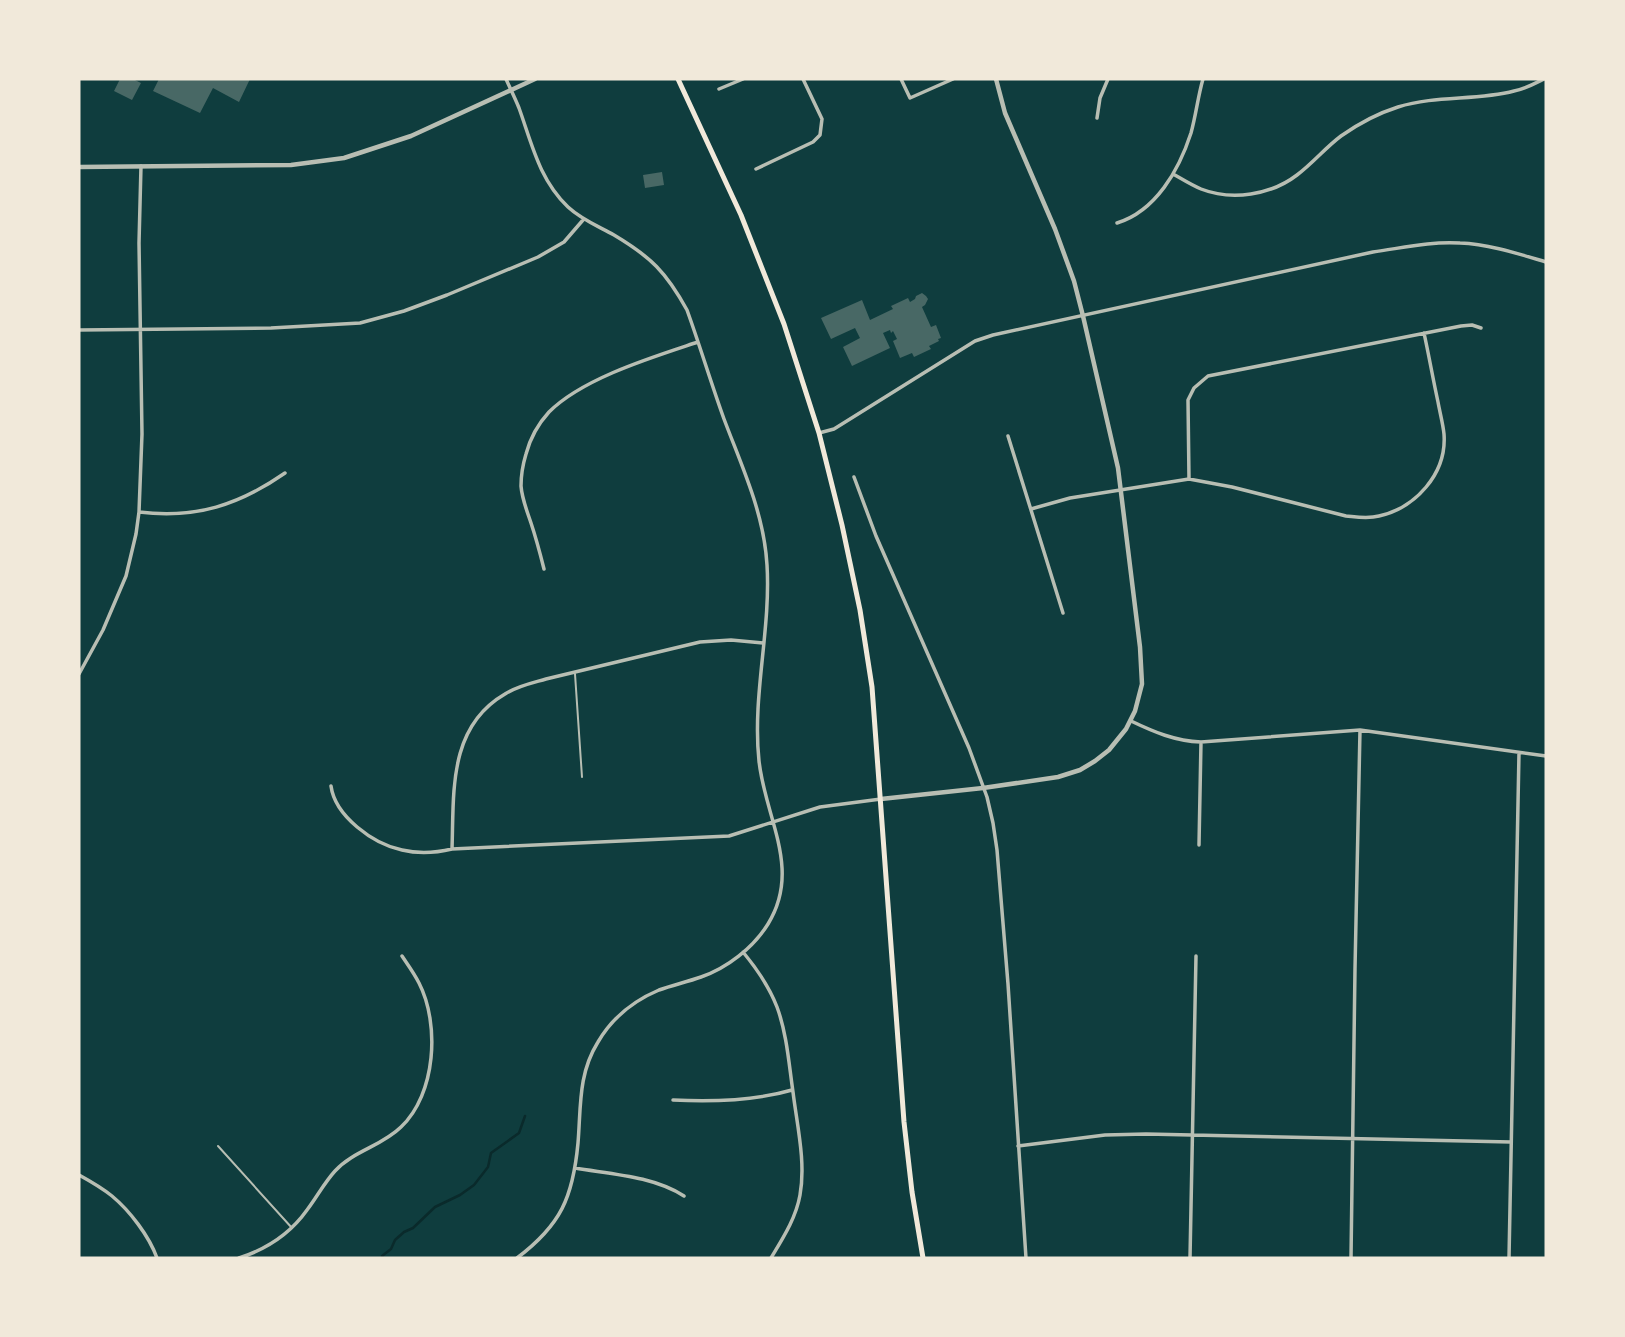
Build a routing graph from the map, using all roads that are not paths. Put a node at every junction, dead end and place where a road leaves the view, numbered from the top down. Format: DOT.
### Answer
graph roads {
  1 [pos="506,79"];
  2 [pos="535,79"];
  3 [pos="678,79"];
  4 [pos="743,79"];
  5 [pos="803,79"];
  6 [pos="901,79"];
  7 [pos="953,79"];
  8 [pos="996,79"];
  9 [pos="1108,79"];
  10 [pos="1203,79"];
  11 [pos="1544,79"];
  12 [pos="719,89"];
  13 [pos="511,90"];
  14 [pos="1097,118"];
  15 [pos="141,166"];
  16 [pos="79,167"];
  17 [pos="756,169"];
  18 [pos="1173,174"];
  19 [pos="583,220"];
  20 [pos="1117,223"];
  21 [pos="1546,262"];
  22 [pos="1083,316"];
  23 [pos="1481,328"];
  24 [pos="141,329"];
  25 [pos="79,330"];
  26 [pos="1424,333"];
  27 [pos="698,342"];
  28 [pos="819,433"];
  29 [pos="1008,436"];
  30 [pos="285,473"];
  31 [pos="854,477"];
  32 [pos="1189,479"];
  33 [pos="1121,490"];
  34 [pos="1031,509"];
  35 [pos="139,512"];
  36 [pos="544,569"];
  37 [pos="1063,613"];
  38 [pos="763,643"];
  39 [pos="575,673"];
  40 [pos="79,674"];
  41 [pos="1131,721"];
  42 [pos="1360,730"];
  43 [pos="1201,743"];
  44 [pos="1519,753"];
  45 [pos="1546,756"];
  46 [pos="582,777"];
  47 [pos="331,786"];
  48 [pos="984,788"];
  49 [pos="881,799"];
  50 [pos="772,822"];
  51 [pos="1199,845"];
  52 [pos="452,849"];
  53 [pos="743,952"];
  54 [pos="401,956"];
  55 [pos="1196,956"];
  56 [pos="792,1090"];
  57 [pos="673,1100"];
  58 [pos="1194,1135"];
  59 [pos="1353,1138"];
  60 [pos="1511,1142"];
  61 [pos="218,1146"];
  62 [pos="1018,1146"];
  63 [pos="575,1168"];
  64 [pos="79,1175"];
  65 [pos="684,1196"];
  66 [pos="292,1228"];
  67 [pos="158,1258"];
  68 [pos="239,1258"];
  69 [pos="517,1258"];
  70 [pos="771,1258"];
  71 [pos="923,1258"];
  72 [pos="1026,1258"];
  73 [pos="1190,1258"];
  74 [pos="1351,1258"];
  75 [pos="1509,1258"];
  1 -- 13 [label="street"];
  2 -- 13 [label="street"];
  3 -- 28 [label="main road"];
  4 -- 12 [label="street"];
  5 -- 17 [label="street"];
  6 -- 7 [label="street"];
  8 -- 22 [label="street"];
  9 -- 14 [label="street"];
  10 -- 18 [label="street"];
  11 -- 18 [label="street"];
  13 -- 15 [label="street"];
  13 -- 19 [label="street"];
  15 -- 16 [label="street"];
  15 -- 24 [label="street"];
  18 -- 20 [label="street"];
  19 -- 24 [label="street"];
  19 -- 27 [label="street"];
  21 -- 22 [label="street"];
  22 -- 28 [label="street"];
  22 -- 33 [label="street"];
  23 -- 26 [label="street"];
  24 -- 25 [label="street"];
  24 -- 35 [label="street"];
  26 -- 32 [label="street"];
  26 -- 32 [label="street"];
  27 -- 36 [label="street"];
  27 -- 38 [label="street"];
  28 -- 49 [label="main road"];
  29 -- 34 [label="street"];
  30 -- 35 [label="street"];
  31 -- 48 [label="street"];
  32 -- 33 [label="street"];
  33 -- 34 [label="street"];
  33 -- 41 [label="street"];
  34 -- 37 [label="street"];
  35 -- 40 [label="street"];
  38 -- 39 [label="street"];
  38 -- 50 [label="street"];
  39 -- 46 [label="lane"];
  39 -- 52 [label="street"];
  41 -- 43 [label="street"];
  41 -- 48 [label="street"];
  42 -- 43 [label="street"];
  42 -- 44 [label="street"];
  42 -- 59 [label="street"];
  43 -- 51 [label="street"];
  44 -- 45 [label="street"];
  44 -- 60 [label="street"];
  47 -- 52 [label="street"];
  48 -- 49 [label="street"];
  48 -- 62 [label="street"];
  49 -- 50 [label="street"];
  49 -- 71 [label="main road"];
  50 -- 52 [label="street"];
  50 -- 53 [label="street"];
  53 -- 56 [label="street"];
  53 -- 63 [label="street"];
  54 -- 66 [label="street"];
  55 -- 58 [label="street"];
  56 -- 57 [label="street"];
  56 -- 70 [label="street"];
  58 -- 59 [label="street"];
  58 -- 62 [label="street"];
  58 -- 73 [label="street"];
  59 -- 60 [label="street"];
  59 -- 74 [label="street"];
  60 -- 75 [label="street"];
  61 -- 66 [label="lane"];
  62 -- 72 [label="street"];
  63 -- 65 [label="street"];
  63 -- 69 [label="street"];
  64 -- 67 [label="street"];
  66 -- 68 [label="street"];
}
